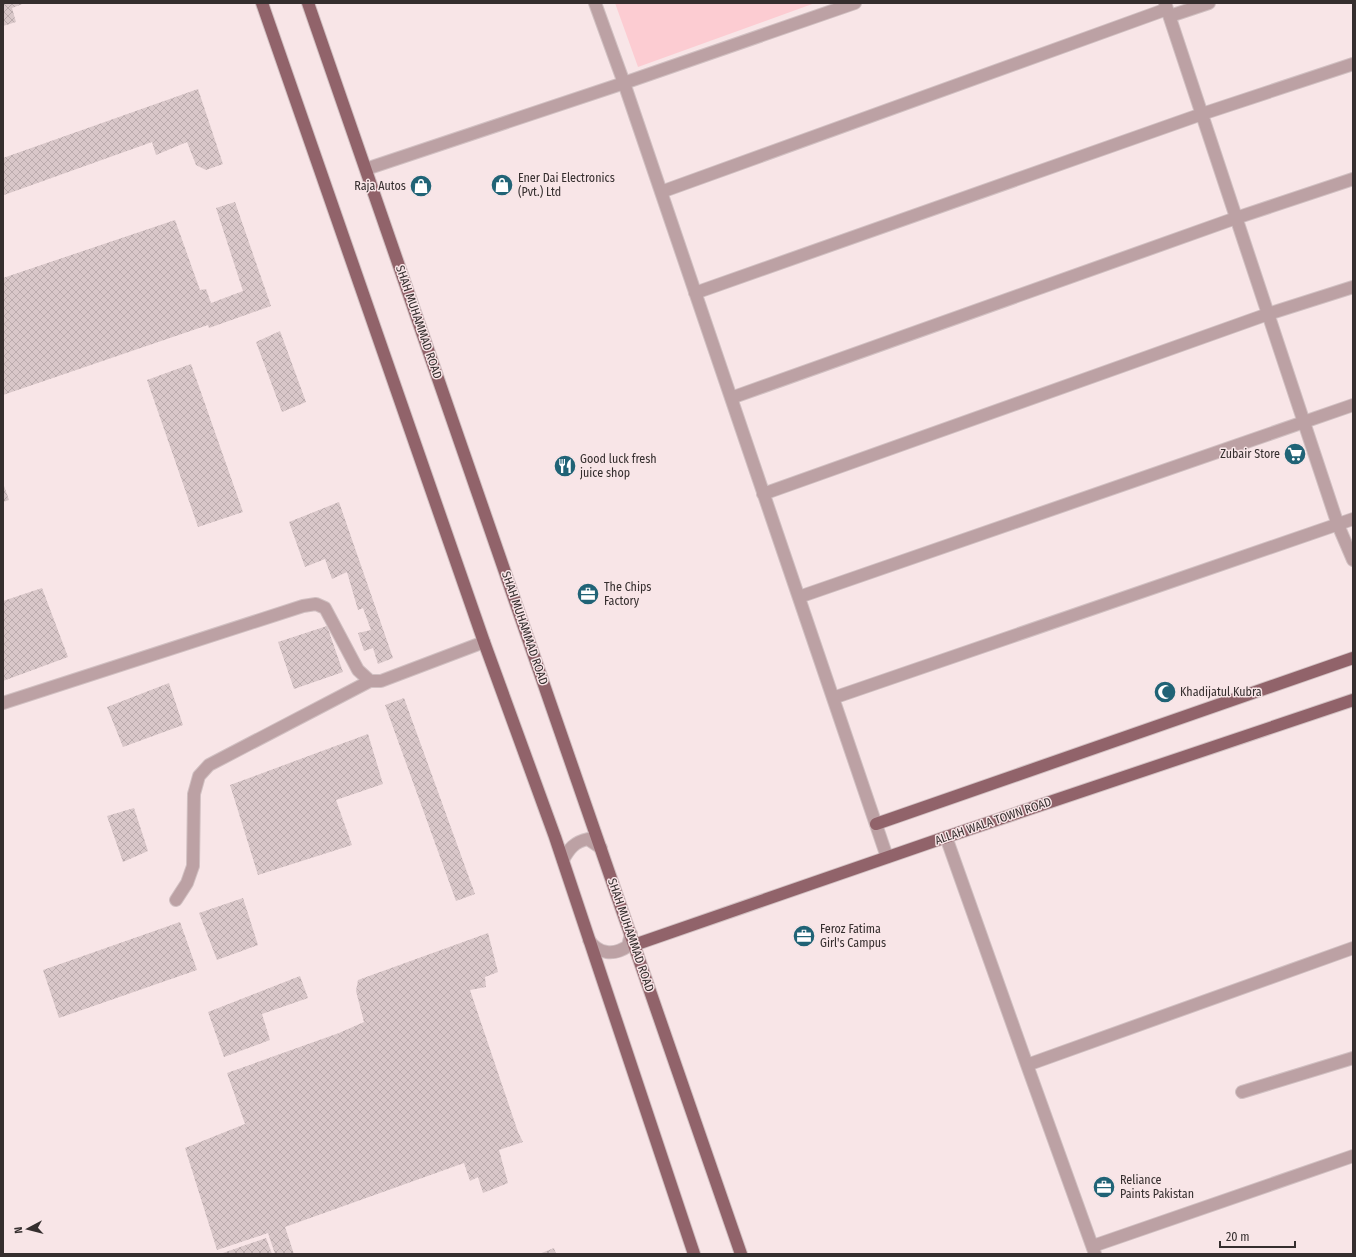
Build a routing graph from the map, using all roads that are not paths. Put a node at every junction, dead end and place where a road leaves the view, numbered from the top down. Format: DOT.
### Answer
graph roads {
  1 [pos="262,3"];
  2 [pos="308,3"];
  3 [pos="595,3"];
  4 [pos="855,3"];
  5 [pos="1209,3"];
  6 [pos="1168,9"];
  7 [pos="1353,64"];
  8 [pos="624,83"];
  9 [pos="1202,114"];
  10 [pos="366,169"];
  11 [pos="1353,179"];
  12 [pos="661,192"];
  13 [pos="1236,218"];
  14 [pos="1353,288"];
  15 [pos="695,293"];
  16 [pos="1268,314"];
  17 [pos="731,398"];
  18 [pos="1353,405"];
  19 [pos="1304,422"];
  20 [pos="763,494"];
  21 [pos="1353,519"];
  22 [pos="1338,525"];
  23 [pos="1353,560"];
  24 [pos="799,597"];
  25 [pos="484,642"];
  26 [pos="1353,658"];
  27 [pos="370,681"];
  28 [pos="832,698"];
  29 [pos="1353,700"];
  30 [pos="3,703"];
  31 [pos="876,824"];
  32 [pos="946,837"];
  33 [pos="601,848"];
  34 [pos="887,857"];
  35 [pos="563,860"];
  36 [pos="176,900"];
  37 [pos="588,939"];
  38 [pos="632,939"];
  39 [pos="1353,948"];
  40 [pos="1353,1058"];
  41 [pos="1027,1066"];
  42 [pos="1242,1092"];
  43 [pos="1353,1156"];
  44 [pos="1094,1250"];
  45 [pos="694,1254"];
  46 [pos="741,1254"];
  1 -- 25 [label="main road"];
  2 -- 10 [label="main road, SHAH MUHAMMAD ROAD"];
  3 -- 8 [label="street"];
  4 -- 8 [label="street"];
  5 -- 6 [label="street"];
  6 -- 9 [label="street"];
  6 -- 12 [label="street"];
  7 -- 9 [label="street"];
  8 -- 10 [label="street"];
  8 -- 12 [label="street"];
  9 -- 13 [label="street"];
  9 -- 15 [label="street"];
  10 -- 33 [label="main road, SHAH MUHAMMAD ROAD"];
  11 -- 13 [label="street"];
  12 -- 15 [label="street"];
  13 -- 16 [label="street"];
  13 -- 17 [label="street"];
  14 -- 16 [label="street"];
  15 -- 17 [label="street"];
  16 -- 19 [label="street"];
  16 -- 20 [label="street"];
  17 -- 20 [label="street"];
  18 -- 19 [label="street"];
  19 -- 22 [label="street"];
  19 -- 24 [label="street"];
  20 -- 24 [label="street"];
  21 -- 22 [label="street"];
  22 -- 23 [label="street"];
  22 -- 28 [label="street"];
  24 -- 28 [label="street"];
  25 -- 27 [label="street"];
  25 -- 35 [label="main road"];
  26 -- 31 [label="main road"];
  27 -- 30 [label="street"];
  27 -- 36 [label="street"];
  28 -- 31 [label="street"];
  29 -- 32 [label="main road, ALLAH WALA TOWN ROAD"];
  31 -- 34 [label="street"];
  32 -- 34 [label="main road, ALLAH WALA TOWN ROAD"];
  32 -- 41 [label="street"];
  33 -- 35 [label="street"];
  33 -- 38 [label="main road, SHAH MUHAMMAD ROAD"];
  34 -- 38 [label="main road, ALLAH WALA TOWN ROAD"];
  35 -- 37 [label="main road"];
  37 -- 38 [label="street"];
  37 -- 45 [label="main road"];
  38 -- 46 [label="main road, SHAH MUHAMMAD ROAD"];
  39 -- 41 [label="street"];
  40 -- 42 [label="street"];
  41 -- 44 [label="street"];
  43 -- 44 [label="street"];
}
